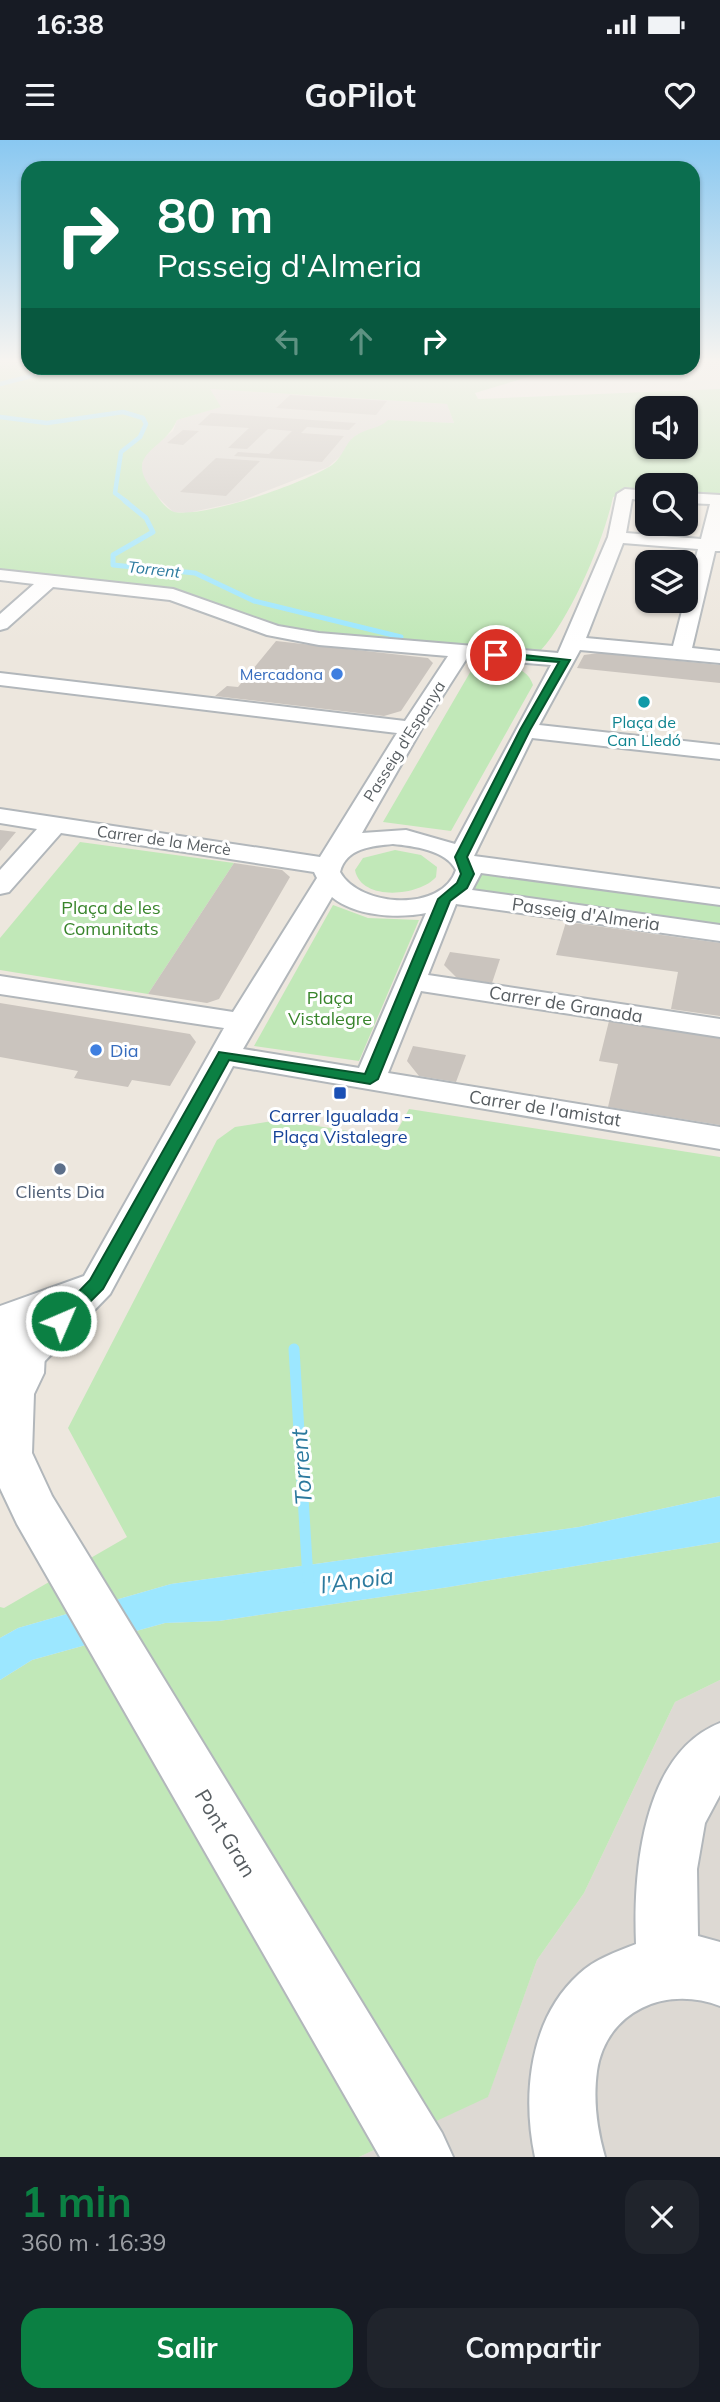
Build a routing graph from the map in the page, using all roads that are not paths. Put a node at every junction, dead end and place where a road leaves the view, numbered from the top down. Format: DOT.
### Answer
graph roads {
  1 [pos="635,495"];
  2 [pos="698,499"];
  3 [pos="617,537"];
  4 [pos="715,545"];
  5 [pos="0,575"];
  6 [pos="50,580"];
  7 [pos="0,624"];
  8 [pos="570,651"];
  9 [pos="460,653"];
  10 [pos="681,653"];
  11 [pos="720,657"];
  12 [pos="0,679"];
  13 [pos="411,728"];
  14 [pos="525,730"];
  15 [pos="720,752"];
  16 [pos="0,816"];
  17 [pos="54,825"];
  18 [pos="463,860"];
  19 [pos="332,865"];
  20 [pos="0,886"];
  21 [pos="448,897"];
  22 [pos="720,897"];
  23 [pos="720,933"];
  24 [pos="412,981"];
  25 [pos="0,985"];
  26 [pos="242,1022"];
  27 [pos="720,1028"];
  28 [pos="225,1055"];
  29 [pos="370,1079"];
  30 [pos="720,1138"];
  31 [pos="7,1360"];
  32 [pos="17,1491"];
  33 [pos="720,1750"];
  34 [pos="694,1970"];
  35 [pos="418,2157"];
  36 [pos="570,2157"];
  1 -- 3 [label="street"];
  2 -- 4 [label="street"];
  3 -- 4 [label="street"];
  3 -- 8 [label="street"];
  4 -- 10 [label="street"];
  5 -- 6 [label="street"];
  6 -- 7 [label="street"];
  6 -- 9 [label="street"];
  8 -- 9 [label="street"];
  8 -- 10 [label="street"];
  8 -- 14 [label="street"];
  9 -- 13 [label="street, Passeig d'Espanya"];
  10 -- 11 [label="street"];
  12 -- 13 [label="street"];
  13 -- 19 [label="street, Passeig d'Espanya"];
  14 -- 15 [label="street"];
  14 -- 18 [label="street"];
  16 -- 17 [label="street, Carrer de la Mercè"];
  17 -- 19 [label="street, Carrer de la Mercè"];
  17 -- 20 [label="street"];
  18 -- 19 [label="street"];
  18 -- 21 [label="street"];
  18 -- 22 [label="street, Passeig d'Almeria"];
  19 -- 21 [label="street"];
  19 -- 26 [label="street, Passeig d'Espanya"];
  21 -- 23 [label="street, Passeig d'Almeria"];
  21 -- 24 [label="street"];
  24 -- 27 [label="street, Carrer de Granada"];
  24 -- 29 [label="street"];
  25 -- 26 [label="street"];
  26 -- 28 [label="street, Passeig d'Espanya"];
  28 -- 29 [label="street"];
  28 -- 31 [label="street, Passeig d'Espanya"];
  29 -- 30 [label="street, Carrer de l'amistat"];
  31 -- 32 [label="street, Pont Gran"];
  32 -- 35 [label="street, Pont Gran"];
  33 -- 34 [label="street"];
  34 -- 36 [label="street"];
}
